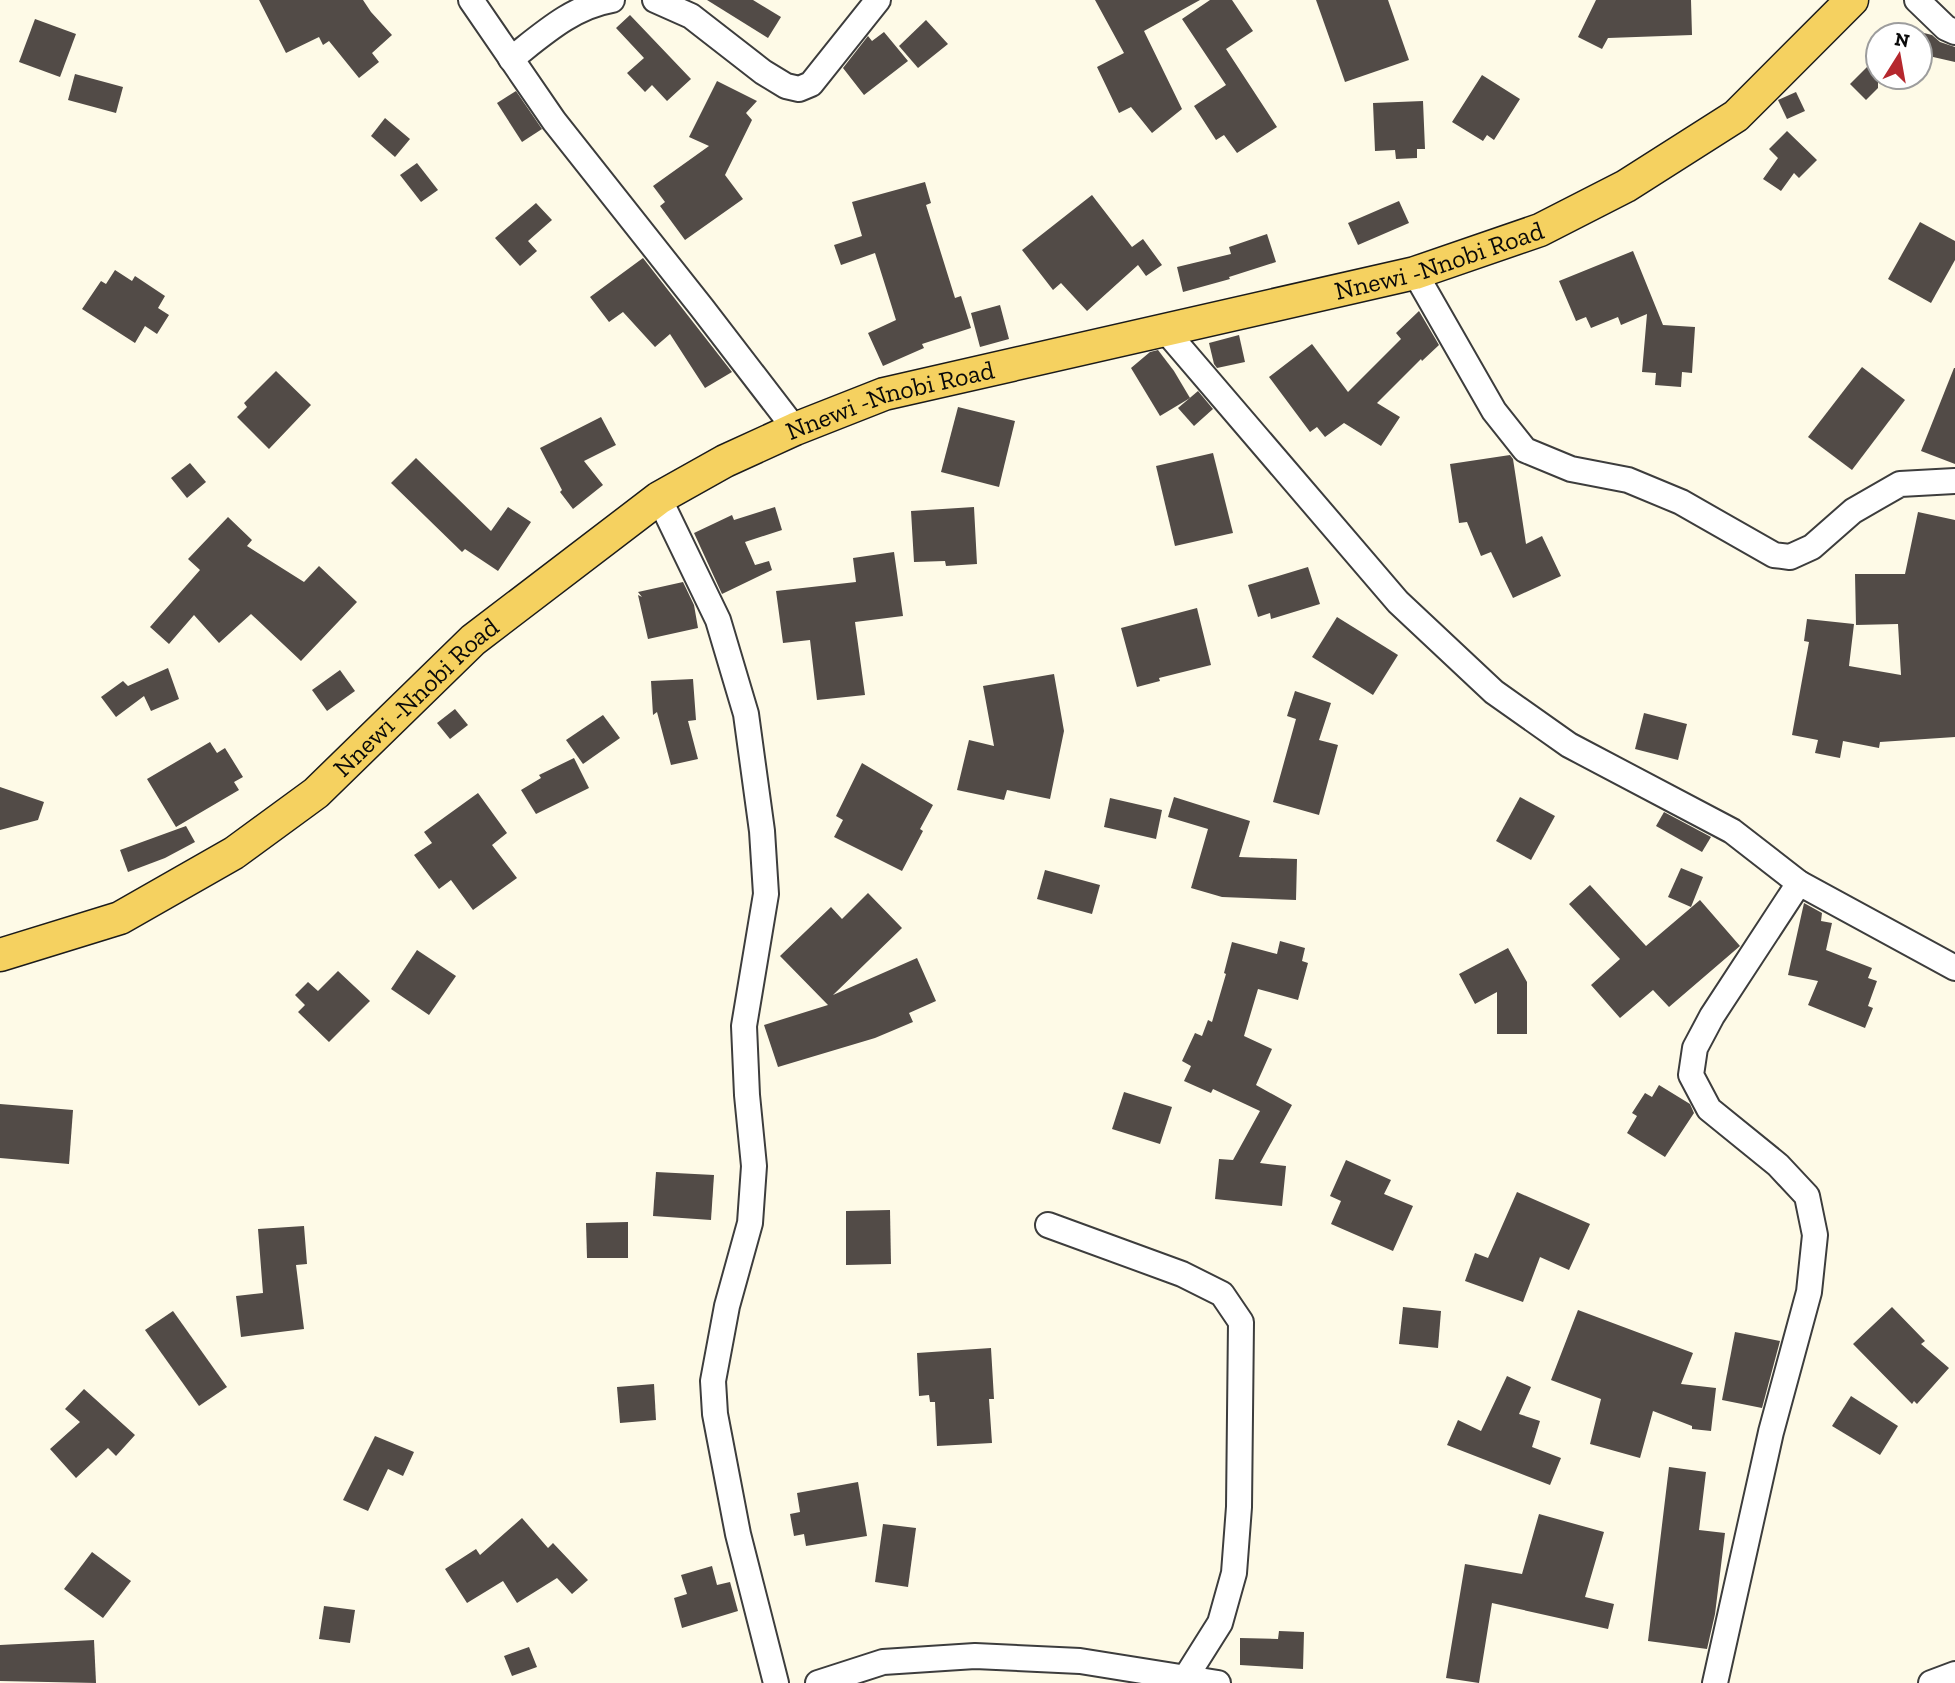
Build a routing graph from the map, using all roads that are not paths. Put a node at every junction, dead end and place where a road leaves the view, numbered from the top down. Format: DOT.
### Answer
graph roads {
  1 [pos="471,0"];
  2 [pos="612,0"];
  3 [pos="655,0"];
  4 [pos="878,0"];
  5 [pos="1852,0"];
  6 [pos="1917,0"];
  7 [pos="1955,32"];
  8 [pos="511,58"];
  9 [pos="1415,273"];
  10 [pos="1166,330"];
  11 [pos="795,429"];
  12 [pos="1955,481"];
  13 [pos="659,498"];
  14 [pos="1800,883"];
  15 [pos="0,955"];
  16 [pos="1955,968"];
  17 [pos="1048,1225"];
  18 [pos="1955,1674"];
  19 [pos="1186,1677"];
  20 [pos="776,1683"];
  21 [pos="818,1683"];
  22 [pos="1218,1683"];
  23 [pos="1715,1683"];
  24 [pos="1931,1683"];
  1 -- 8 [label="street"];
  2 -- 8 [label="street"];
  3 -- 4 [label="street"];
  5 -- 9 [label="main road, Nnewi -Nnobi Road"];
  6 -- 7 [label="street"];
  8 -- 11 [label="street"];
  9 -- 10 [label="main road, Nnewi -Nnobi Road"];
  9 -- 12 [label="street"];
  10 -- 11 [label="main road, Nnewi -Nnobi Road"];
  10 -- 14 [label="street"];
  11 -- 13 [label="main road, Nnewi -Nnobi Road"];
  13 -- 15 [label="main road, Nnewi -Nnobi Road"];
  13 -- 20 [label="street"];
  14 -- 16 [label="street"];
  14 -- 23 [label="street"];
  17 -- 19 [label="street"];
  18 -- 24 [label="street"];
  19 -- 21 [label="street"];
  19 -- 22 [label="street"];
}
